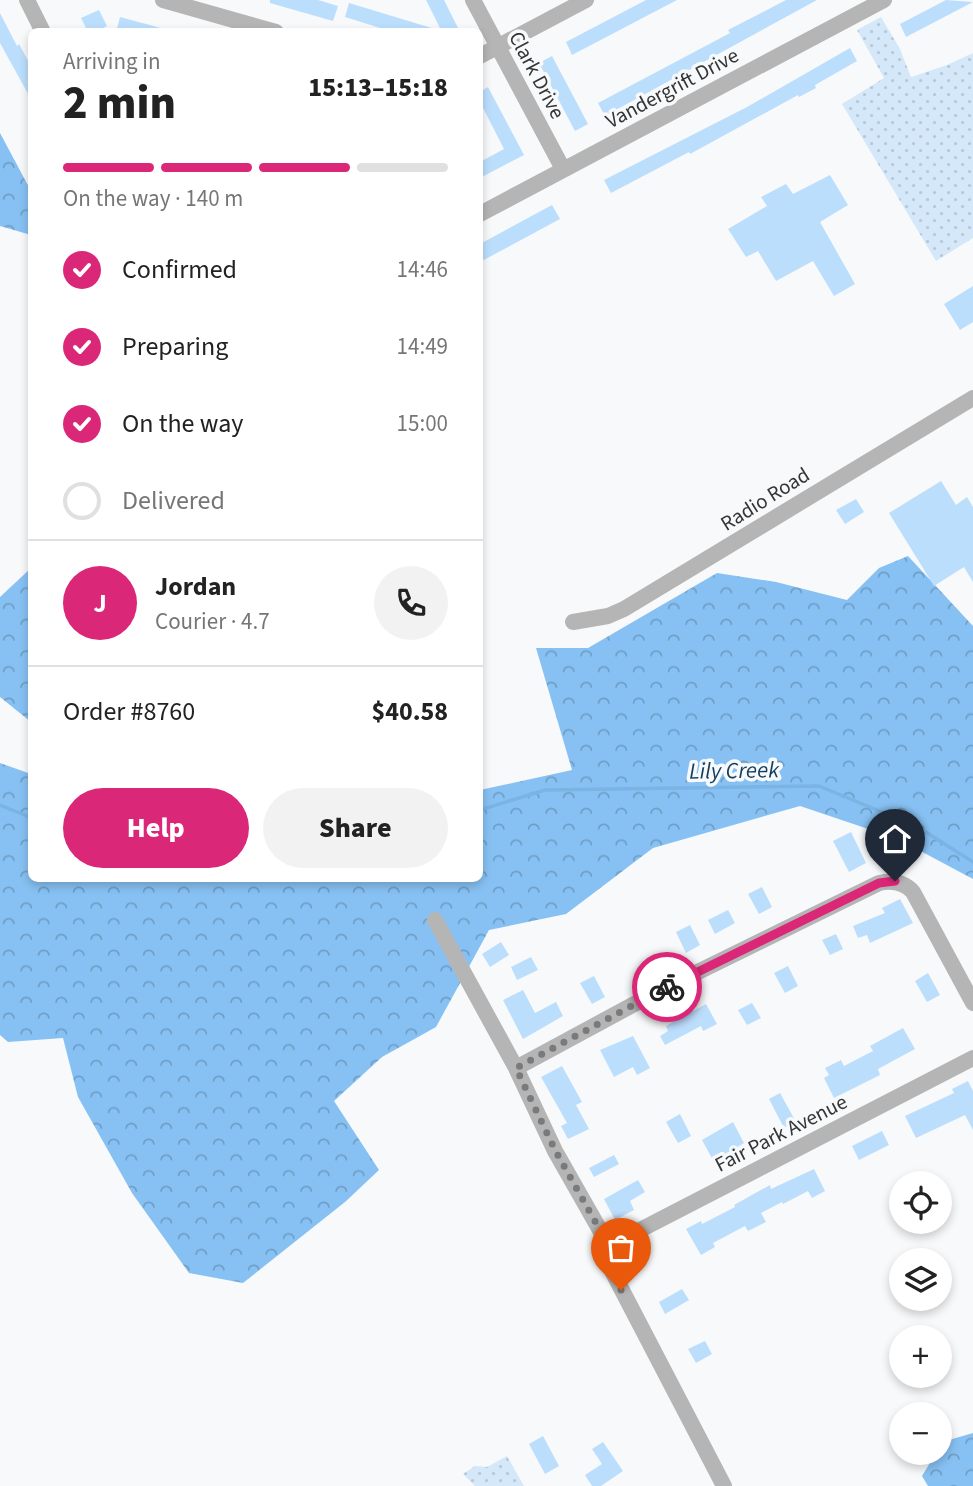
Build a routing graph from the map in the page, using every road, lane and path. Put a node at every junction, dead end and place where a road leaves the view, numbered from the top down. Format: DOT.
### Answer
graph roads {
  1 [pos="163,0"];
  2 [pos="473,0"];
  3 [pos="586,0"];
  4 [pos="884,0"];
  5 [pos="28,1"];
  6 [pos="41,28"];
  7 [pos="262,28"];
  8 [pos="499,46"];
  9 [pos="483,54"];
  10 [pos="563,169"];
  11 [pos="483,212"];
  12 [pos="973,398"];
  13 [pos="573,622"];
  14 [pos="435,920"];
  15 [pos="973,1003"];
  16 [pos="973,1058"];
  17 [pos="516,1068"];
  18 [pos="609,1246"];
  19 [pos="724,1486"];
  1 -- 7 [label="street"];
  2 -- 8 [label="street, Clark Drive"];
  3 -- 8 [label="street"];
  4 -- 10 [label="street, Vandergrift Drive"];
  5 -- 6 [label="street"];
  8 -- 9 [label="street"];
  8 -- 10 [label="street, Clark Drive"];
  10 -- 11 [label="street, Vandergrift Drive"];
  12 -- 13 [label="street, Radio Road"];
  14 -- 17 [label="street"];
  15 -- 17 [label="street"];
  16 -- 18 [label="street, Fair Park Avenue"];
  17 -- 18 [label="street"];
  18 -- 19 [label="street"];
}
